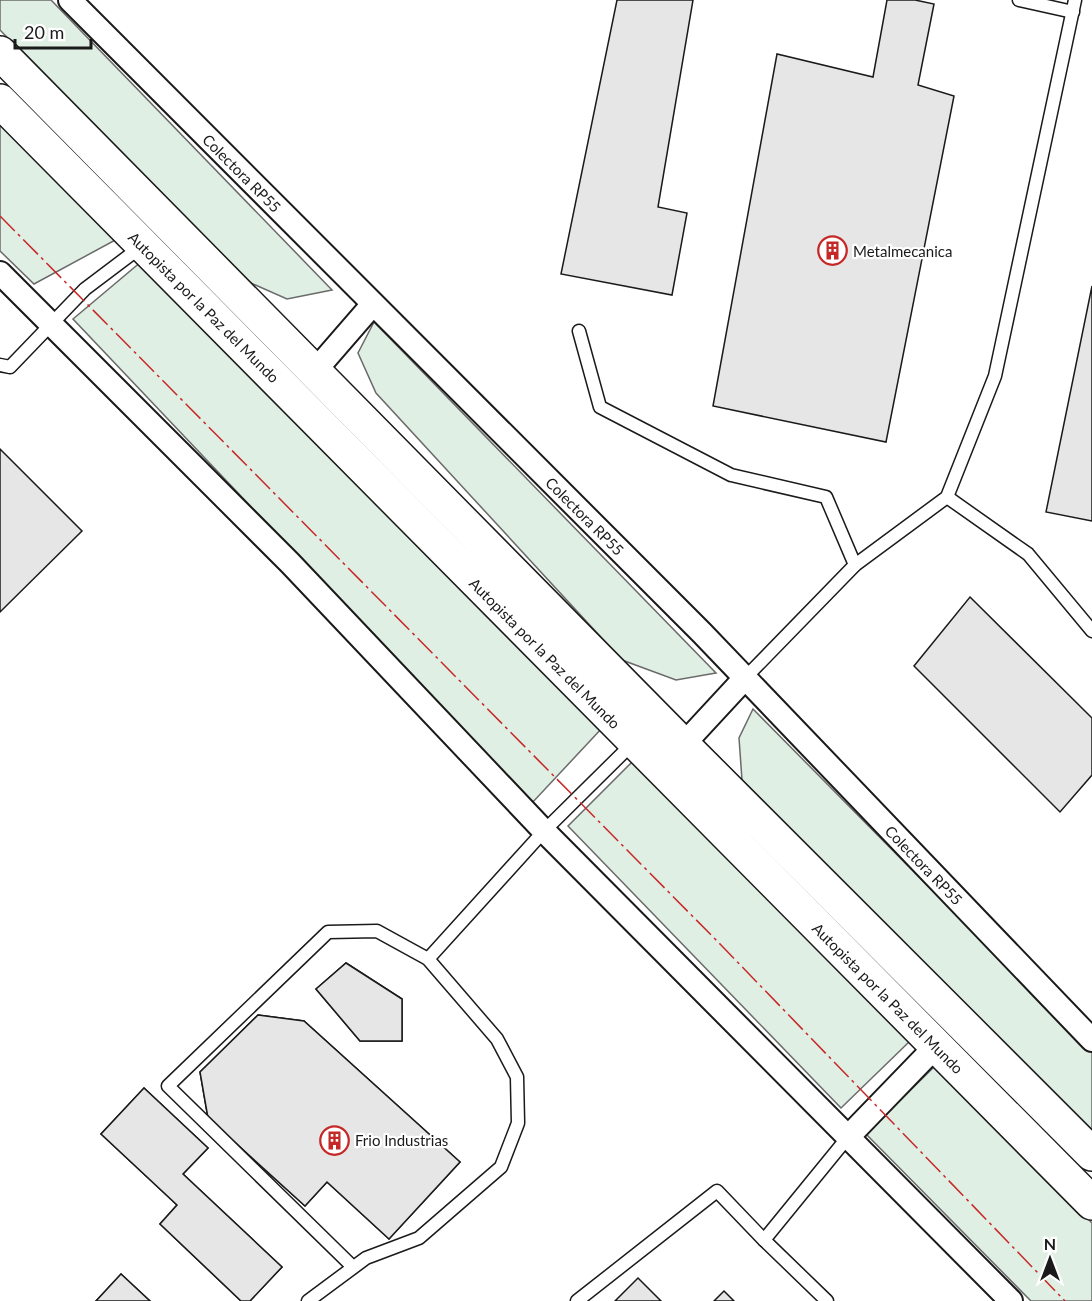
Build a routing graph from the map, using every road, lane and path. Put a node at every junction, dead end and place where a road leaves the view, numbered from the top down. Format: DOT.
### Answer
graph roads {
  1 [pos="70,0"];
  2 [pos="1019,0"];
  3 [pos="1074,6"];
  4 [pos="0,53"];
  5 [pos="0,101"];
  6 [pos="143,245"];
  7 [pos="0,273"];
  8 [pos="373,304"];
  9 [pos="51,324"];
  10 [pos="579,331"];
  11 [pos="0,365"];
  12 [pos="314,372"];
  13 [pos="947,497"];
  14 [pos="855,566"];
  15 [pos="1092,632"];
  16 [pos="745,678"];
  17 [pos="633,742"];
  18 [pos="683,745"];
  19 [pos="544,831"];
  20 [pos="428,959"];
  21 [pos="1092,1040"];
  22 [pos="936,1046"];
  23 [pos="848,1137"];
  24 [pos="1092,1154"];
  25 [pos="1092,1203"];
  26 [pos="764,1239"];
  27 [pos="352,1267"];
  28 [pos="308,1301"];
  29 [pos="577,1301"];
  30 [pos="827,1301"];
  31 [pos="1011,1301"];
  1 -- 8 [label="street, Colectora RP55"];
  2 -- 3 [label="lane"];
  3 -- 13 [label="lane"];
  4 -- 12 [label="highway"];
  5 -- 6 [label="highway, Autopista por la Paz del Mundo"];
  6 -- 9 [label="lane"];
  6 -- 17 [label="highway, Autopista por la Paz del Mundo"];
  7 -- 9 [label="street"];
  8 -- 12 [label="street"];
  8 -- 16 [label="street, Colectora RP55"];
  9 -- 11 [label="lane"];
  9 -- 19 [label="street"];
  10 -- 14 [label="lane"];
  12 -- 18 [label="highway"];
  13 -- 14 [label="lane"];
  13 -- 15 [label="lane"];
  14 -- 16 [label="lane"];
  16 -- 18 [label="street"];
  16 -- 21 [label="street, Colectora RP55"];
  17 -- 19 [label="lane"];
  17 -- 22 [label="highway, Autopista por la Paz del Mundo"];
  18 -- 24 [label="highway"];
  19 -- 20 [label="lane"];
  19 -- 23 [label="street"];
  20 -- 27 [label="lane"];
  20 -- 27 [label="lane"];
  22 -- 23 [label="street"];
  22 -- 25 [label="highway, Autopista por la Paz del Mundo"];
  23 -- 26 [label="lane"];
  23 -- 31 [label="street"];
  26 -- 29 [label="lane"];
  26 -- 30 [label="lane"];
  27 -- 28 [label="lane"];
}
